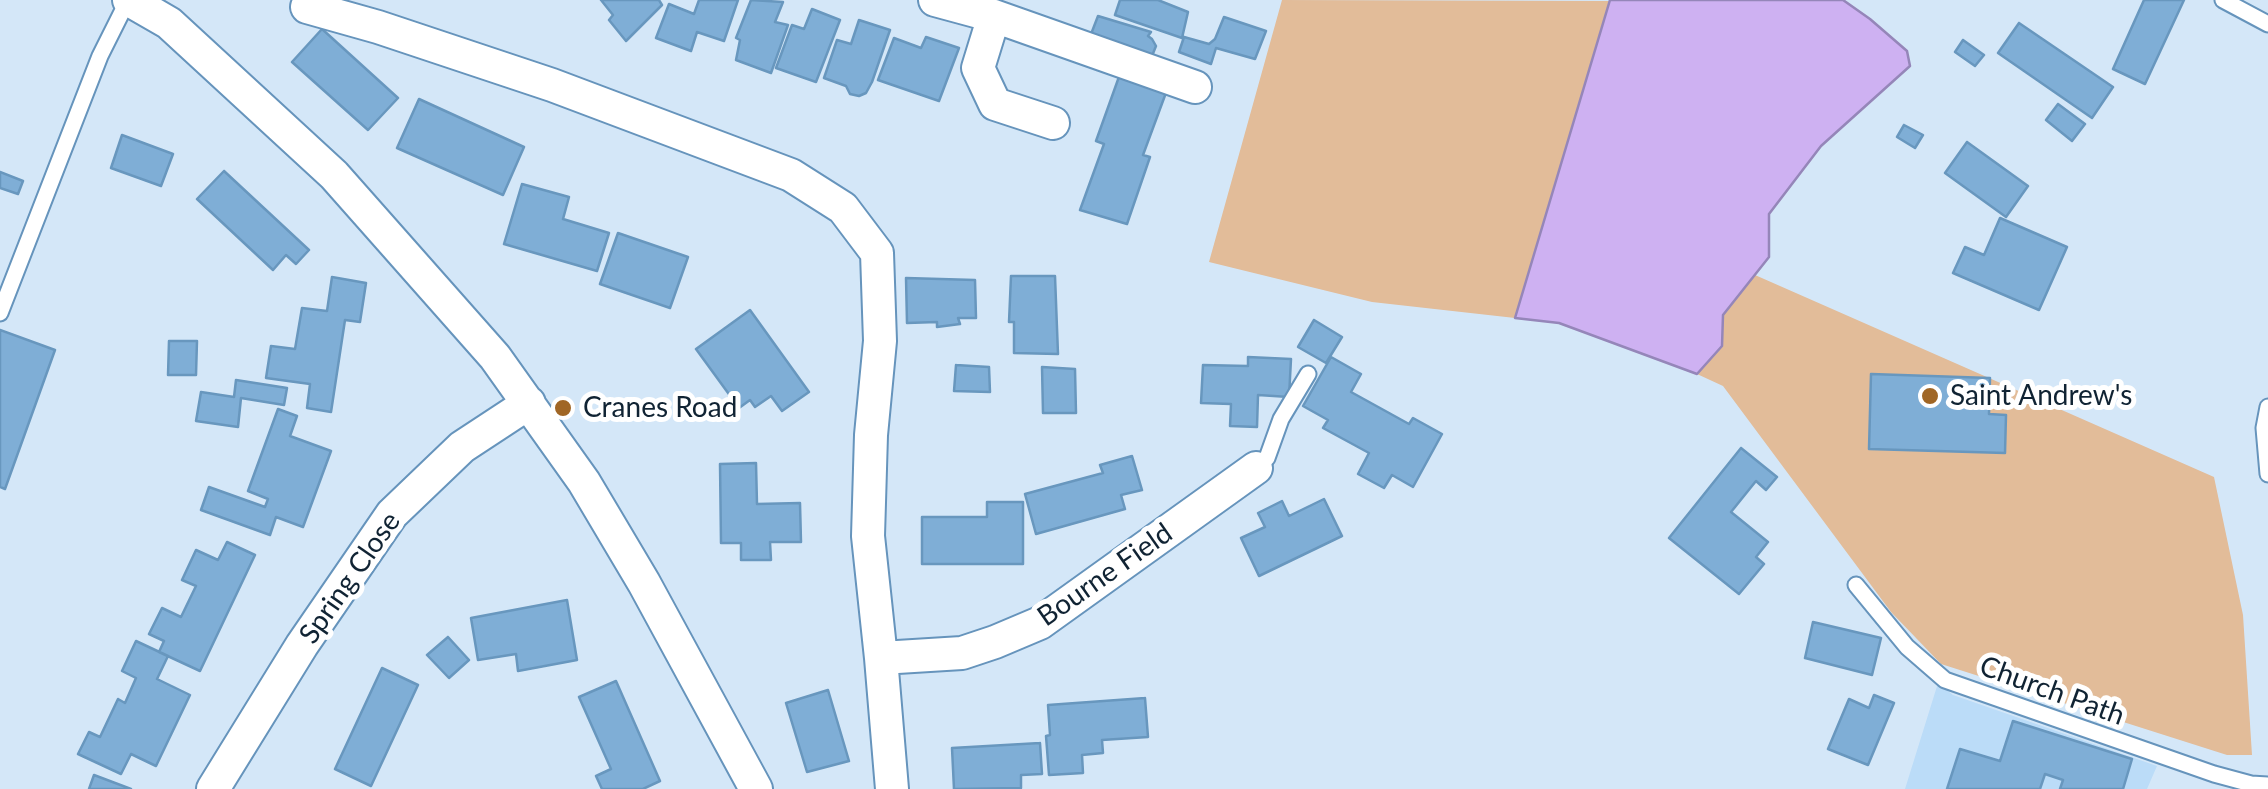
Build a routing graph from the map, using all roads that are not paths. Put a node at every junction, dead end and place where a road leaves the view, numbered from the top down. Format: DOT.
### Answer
graph roads {
  1 [pos="129,0"];
  2 [pos="936,0"];
  3 [pos="2223,0"];
  4 [pos="308,7"];
  5 [pos="174,12"];
  6 [pos="383,14"];
  7 [pos="994,16"];
  8 [pos="2268,24"];
  9 [pos="1195,87"];
  10 [pos="1053,123"];
  11 [pos="0,313"];
  12 [pos="1308,374"];
  13 [pos="529,403"];
  14 [pos="2268,407"];
  15 [pos="1256,468"];
  16 [pos="2268,474"];
  17 [pos="1856,584"];
  18 [pos="881,658"];
  19 [pos="2268,785"];
  20 [pos="212,789"];
  21 [pos="756,789"];
  22 [pos="892,789"];
  1 -- 5 [label="street"];
  1 -- 11 [label="lane"];
  2 -- 7 [label="street"];
  3 -- 8 [label="lane"];
  4 -- 6 [label="street"];
  5 -- 13 [label="street"];
  6 -- 18 [label="street"];
  7 -- 9 [label="street"];
  7 -- 10 [label="street"];
  12 -- 15 [label="lane"];
  13 -- 20 [label="street, Spring Close"];
  13 -- 21 [label="street"];
  14 -- 16 [label="lane"];
  15 -- 18 [label="street, Bourne Field"];
  17 -- 19 [label="lane, Church Path"];
  18 -- 22 [label="street"];
}
